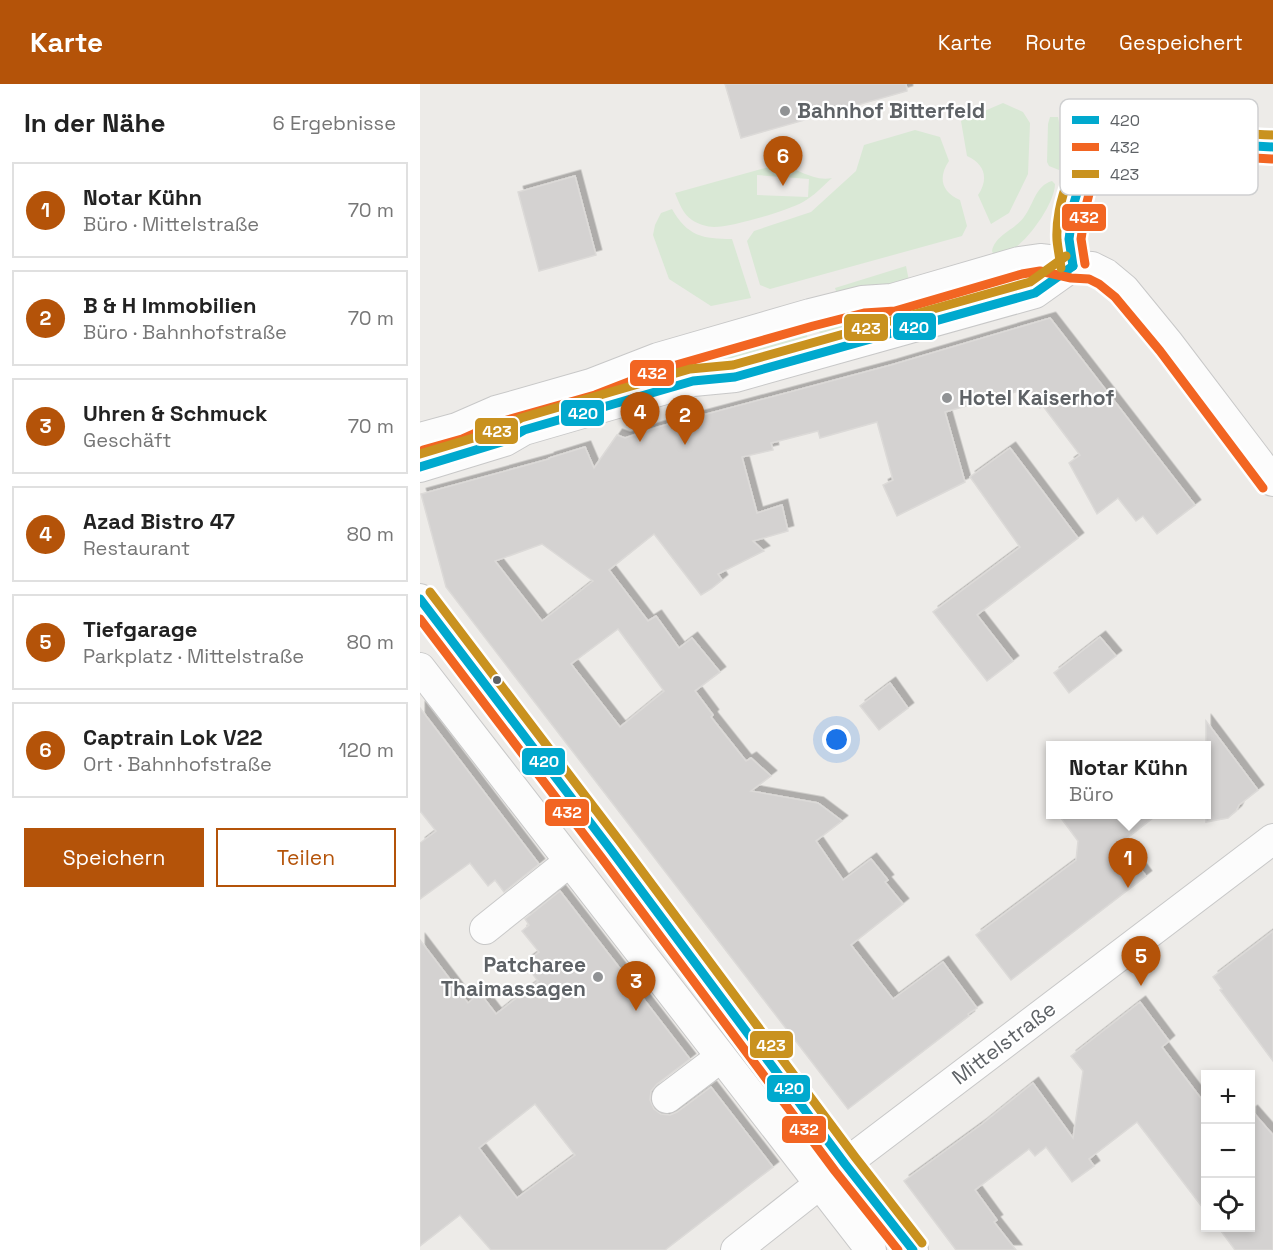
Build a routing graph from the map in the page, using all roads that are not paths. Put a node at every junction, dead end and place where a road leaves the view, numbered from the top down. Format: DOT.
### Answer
graph roads {
  1 [pos="1258,146"];
  2 [pos="1273,147"];
  3 [pos="1076,195"];
  4 [pos="1073,266"];
  5 [pos="420,438"];
  6 [pos="420,467"];
  7 [pos="1270,472"];
  8 [pos="420,599"];
  9 [pos="420,668"];
  10 [pos="1273,839"];
  11 [pos="569,862"];
  12 [pos="485,929"];
  13 [pos="721,1057"];
  14 [pos="667,1098"];
  15 [pos="845,1164"];
  16 [pos="820,1183"];
  17 [pos="736,1250"];
  18 [pos="871,1250"];
  19 [pos="913,1250"];
  1 -- 2 [label="street"];
  3 -- 4 [label="street"];
  4 -- 5 [label="street"];
  4 -- 6 [label="street"];
  4 -- 7 [label="street"];
  8 -- 15 [label="street"];
  9 -- 11 [label="street"];
  10 -- 15 [label="street, Mittelstraße"];
  11 -- 12 [label="street"];
  11 -- 13 [label="street"];
  13 -- 14 [label="street"];
  13 -- 16 [label="street"];
  15 -- 16 [label="street, Mittelstraße"];
  15 -- 19 [label="street"];
  16 -- 17 [label="street, Mittelstraße"];
  16 -- 18 [label="street"];
}
